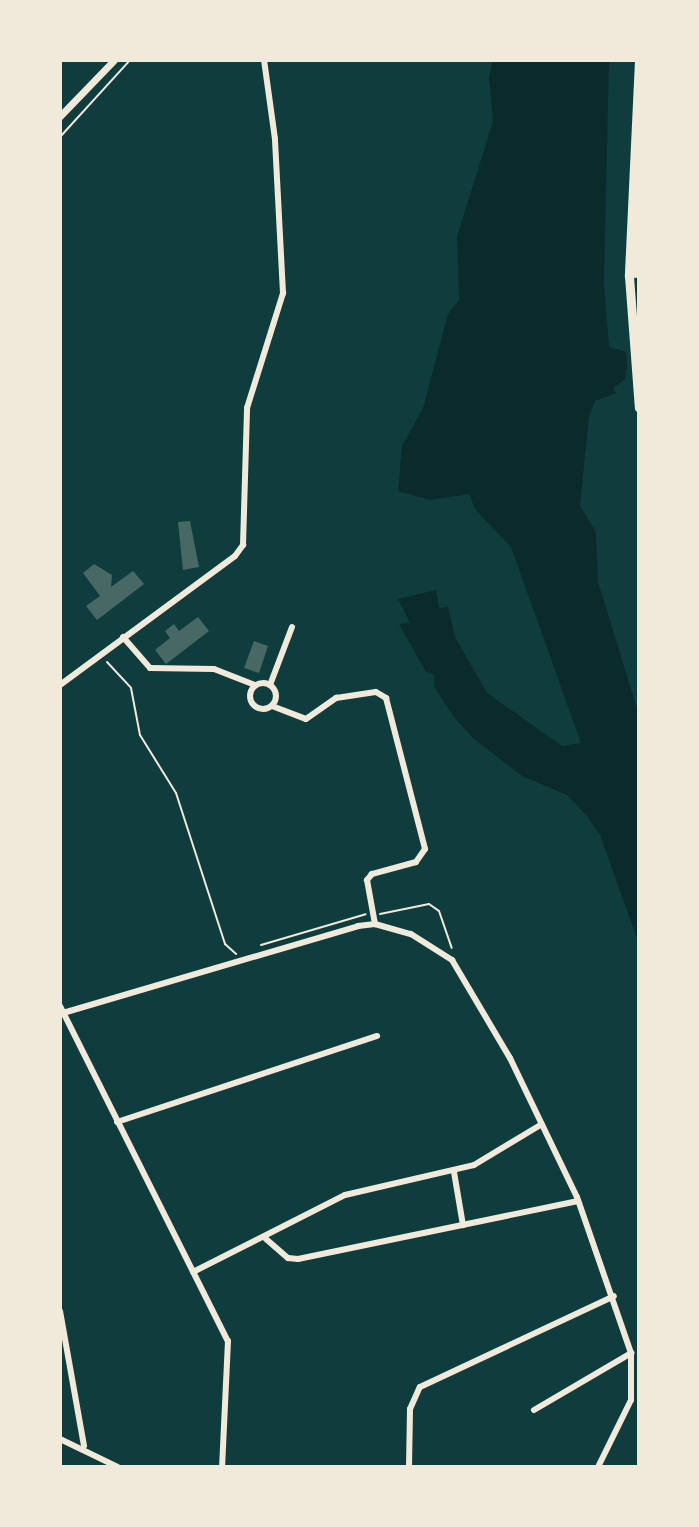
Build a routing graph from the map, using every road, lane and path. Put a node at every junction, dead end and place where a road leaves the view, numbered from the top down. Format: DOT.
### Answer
graph roads {
  1 [pos="114,60"];
  2 [pos="130,60"];
  3 [pos="264,60"];
  4 [pos="639,60"];
  5 [pos="60,116"];
  6 [pos="60,137"];
  7 [pos="639,202"];
  8 [pos="639,356"];
  9 [pos="639,408"];
  10 [pos="292,627"];
  11 [pos="123,637"];
  12 [pos="102,663"];
  13 [pos="60,685"];
  14 [pos="255,685"];
  15 [pos="270,685"];
  16 [pos="272,706"];
  17 [pos="375,924"];
  18 [pos="235,954"];
  19 [pos="62,1010"];
  20 [pos="377,1036"];
  21 [pos="117,1122"];
  22 [pos="542,1124"];
  23 [pos="454,1172"];
  24 [pos="578,1201"];
  25 [pos="463,1225"];
  26 [pos="266,1239"];
  27 [pos="193,1272"];
  28 [pos="614,1296"];
  29 [pos="60,1311"];
  30 [pos="631,1353"];
  31 [pos="534,1410"];
  32 [pos="60,1439"];
  33 [pos="84,1446"];
  34 [pos="118,1467"];
  35 [pos="222,1467"];
  36 [pos="409,1467"];
  37 [pos="598,1467"];
  1 -- 5 [label="street"];
  2 -- 6 [label="path"];
  3 -- 11 [label="street"];
  4 -- 9 [label="main road"];
  7 -- 8 [label="main road"];
  10 -- 15 [label="street"];
  11 -- 13 [label="street"];
  11 -- 14 [label="street"];
  12 -- 18 [label="path"];
  14 -- 15 [label="street"];
  14 -- 16 [label="street"];
  15 -- 16 [label="street"];
  16 -- 17 [label="street"];
  17 -- 19 [label="street"];
  17 -- 22 [label="street"];
  19 -- 21 [label="street"];
  20 -- 21 [label="street"];
  21 -- 27 [label="street"];
  22 -- 23 [label="street"];
  22 -- 24 [label="street"];
  23 -- 25 [label="street"];
  23 -- 26 [label="street"];
  24 -- 25 [label="street"];
  24 -- 28 [label="street"];
  25 -- 26 [label="street"];
  26 -- 27 [label="street"];
  27 -- 35 [label="street"];
  28 -- 30 [label="street"];
  28 -- 36 [label="street"];
  29 -- 33 [label="street"];
  30 -- 31 [label="street"];
  30 -- 37 [label="street"];
  32 -- 33 [label="street"];
  33 -- 34 [label="street"];
}
